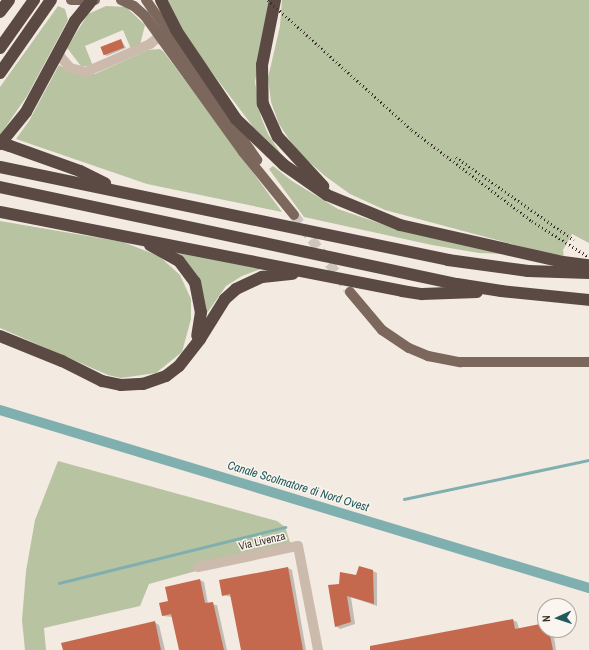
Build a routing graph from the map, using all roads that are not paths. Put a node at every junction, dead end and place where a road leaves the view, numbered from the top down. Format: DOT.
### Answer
graph roads {
  1 [pos="9,0"];
  2 [pos="34,0"];
  3 [pos="51,0"];
  4 [pos="71,0"];
  5 [pos="93,0"];
  6 [pos="121,0"];
  7 [pos="146,0"];
  8 [pos="161,0"];
  9 [pos="275,0"];
  10 [pos="0,12"];
  11 [pos="160,36"];
  12 [pos="0,48"];
  13 [pos="182,53"];
  14 [pos="58,54"];
  15 [pos="0,72"];
  16 [pos="217,92"];
  17 [pos="3,144"];
  18 [pos="0,167"];
  19 [pos="0,188"];
  20 [pos="122,192"];
  21 [pos="282,199"];
  22 [pos="342,202"];
  23 [pos="0,212"];
  24 [pos="294,215"];
  25 [pos="100,231"];
  26 [pos="589,265"];
  27 [pos="589,273"];
  28 [pos="324,276"];
  29 [pos="350,292"];
  30 [pos="501,292"];
  31 [pos="589,300"];
  32 [pos="1,337"];
  33 [pos="191,353"];
  34 [pos="589,362"];
  35 [pos="198,567"];
  36 [pos="318,650"];
  1 -- 10 [label="highway"];
  2 -- 12 [label="highway"];
  3 -- 15 [label="highway"];
  4 -- 5 [label="main road"];
  5 -- 14 [label="highway"];
  6 -- 11 [label="main road"];
  7 -- 13 [label="main road"];
  8 -- 16 [label="highway"];
  9 -- 22 [label="highway"];
  11 -- 14 [label="lane"];
  11 -- 21 [label="main road"];
  13 -- 16 [label="main road"];
  13 -- 21 [label="main road"];
  14 -- 17 [label="highway"];
  16 -- 22 [label="highway"];
  17 -- 20 [label="highway"];
  18 -- 20 [label="highway"];
  19 -- 30 [label="highway"];
  20 -- 27 [label="highway"];
  21 -- 24 [label="main road"];
  22 -- 26 [label="highway"];
  23 -- 25 [label="highway"];
  25 -- 28 [label="highway"];
  25 -- 33 [label="highway"];
  28 -- 30 [label="highway"];
  28 -- 33 [label="highway"];
  29 -- 34 [label="main road"];
  30 -- 31 [label="highway"];
  32 -- 33 [label="highway"];
  35 -- 36 [label="lane, Via Livenza"];
}
